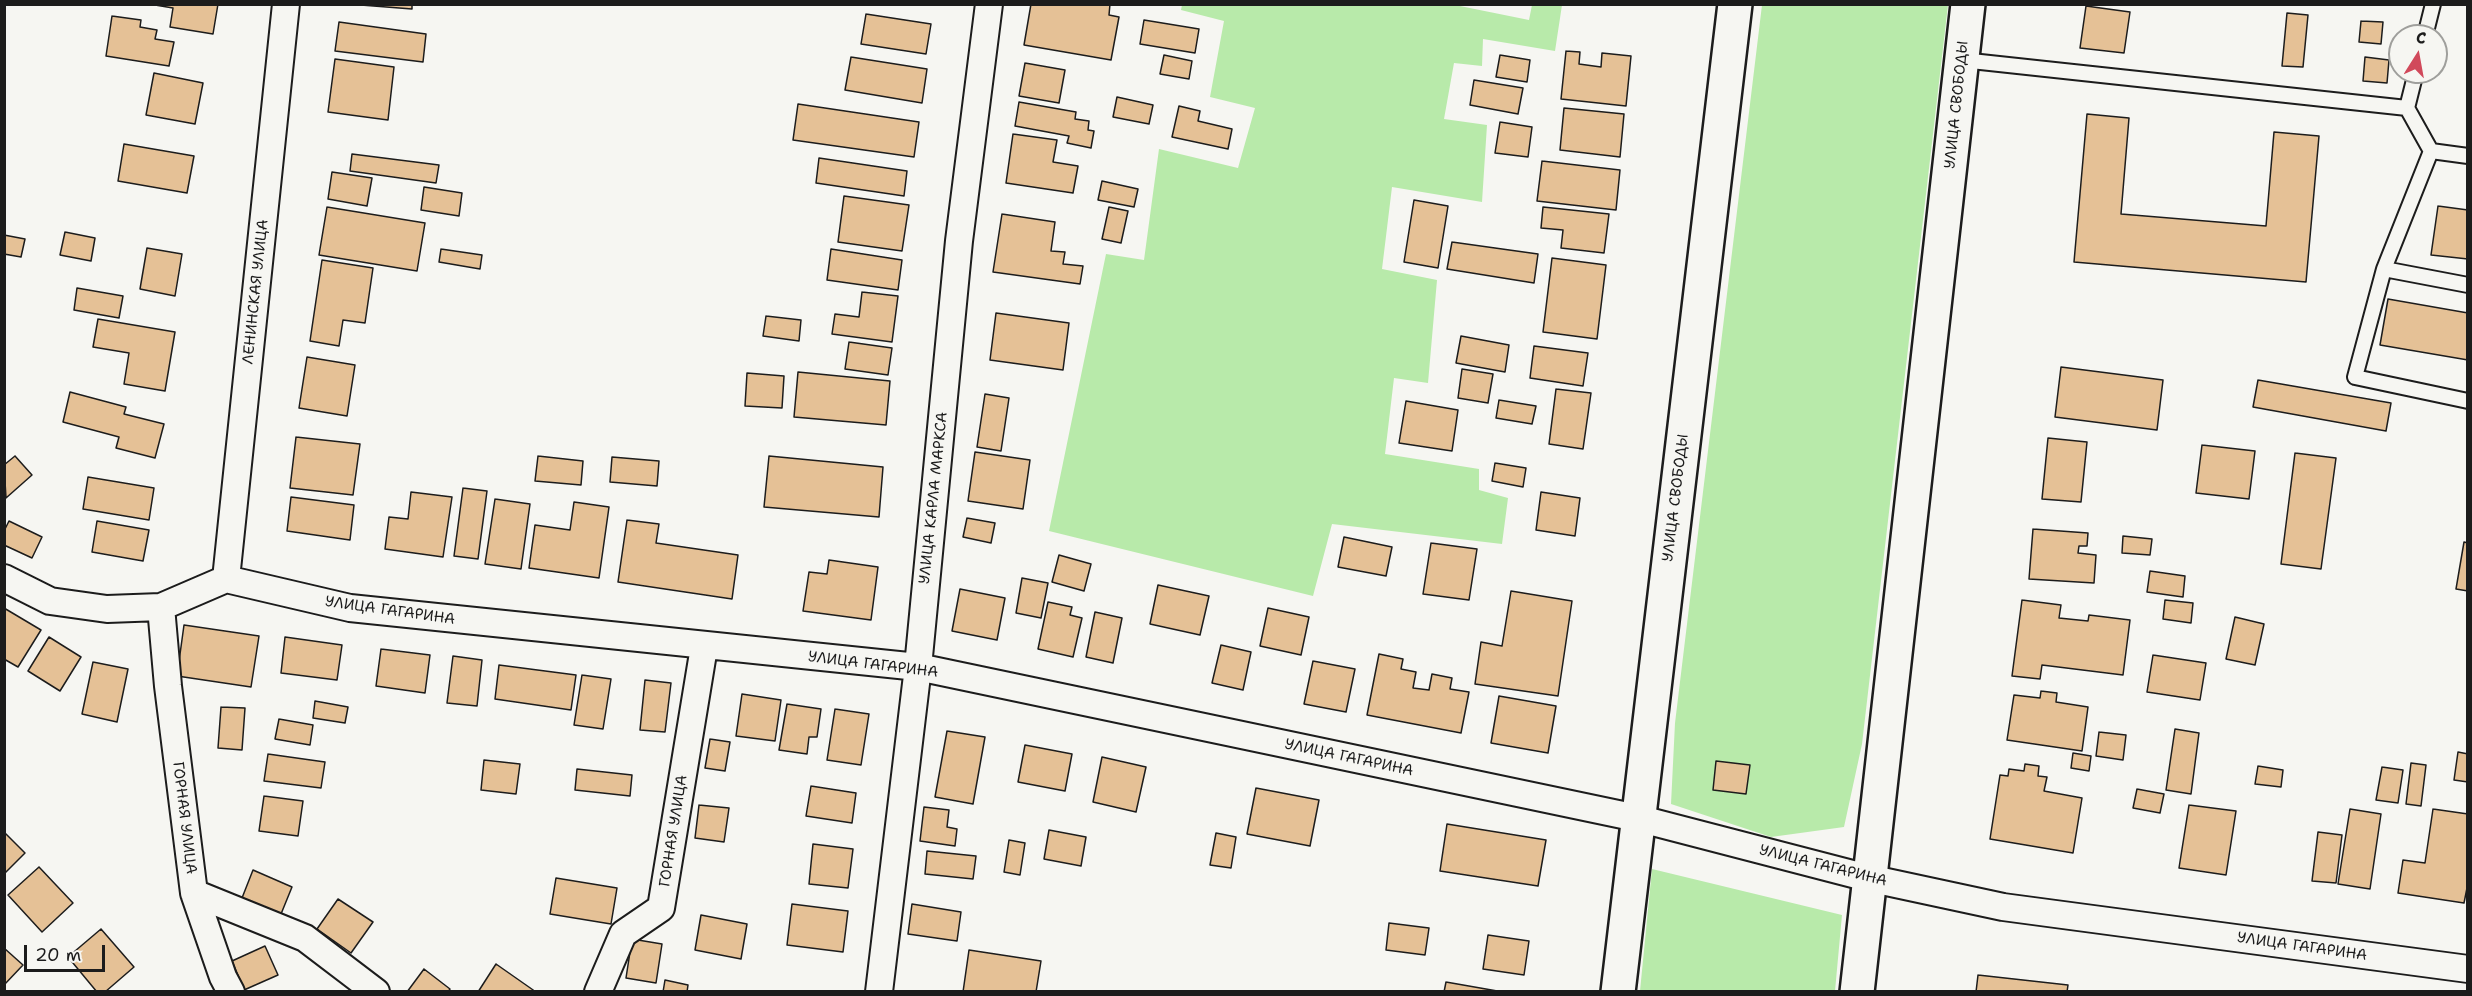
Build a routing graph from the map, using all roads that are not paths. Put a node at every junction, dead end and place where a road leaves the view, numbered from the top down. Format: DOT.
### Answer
graph roads {
  1 [pos="286,4"];
  2 [pos="989,4"];
  3 [pos="1735,4"];
  4 [pos="1968,4"];
  5 [pos="2433,4"];
  6 [pos="2428,24"];
  7 [pos="1962,60"];
  8 [pos="2413,84"];
  9 [pos="2407,108"];
  10 [pos="2431,152"];
  11 [pos="2468,156"];
  12 [pos="2384,269"];
  13 [pos="2468,285"];
  14 [pos="2468,401"];
  15 [pos="4,578"];
  16 [pos="226,579"];
  17 [pos="161,607"];
  18 [pos="704,647"];
  19 [pos="918,668"];
  20 [pos="1637,818"];
  21 [pos="1868,878"];
  22 [pos="194,893"];
  23 [pos="2468,969"];
  24 [pos="231,992"];
  25 [pos="376,992"];
  26 [pos="598,992"];
  27 [pos="879,992"];
  28 [pos="1618,992"];
  29 [pos="1857,992"];
  1 -- 16 [label="street, ЛЕНИНСКАЯ УЛИЦА"];
  2 -- 19 [label="street, УЛИЦА КАРЛА МАРКСА"];
  3 -- 20 [label="main road, УЛИЦА СВОБОДЫ"];
  4 -- 7 [label="main road, УЛИЦА СВОБОДЫ"];
  5 -- 6 [label="lane"];
  7 -- 9 [label="lane"];
  7 -- 21 [label="main road, УЛИЦА СВОБОДЫ"];
  8 -- 9 [label="lane"];
  9 -- 10 [label="lane"];
  10 -- 11 [label="lane"];
  10 -- 12 [label="lane"];
  12 -- 13 [label="lane"];
  12 -- 14 [label="lane"];
  15 -- 17 [label="street"];
  16 -- 17 [label="street"];
  16 -- 18 [label="street, УЛИЦА ГАГАРИНА"];
  17 -- 22 [label="street, ГОРНАЯ УЛИЦА"];
  18 -- 19 [label="street, УЛИЦА ГАГАРИНА"];
  18 -- 26 [label="street, ГОРНАЯ УЛИЦА"];
  19 -- 20 [label="street, УЛИЦА ГАГАРИНА"];
  19 -- 27 [label="street, УЛИЦА КАРЛА МАРКСА"];
  20 -- 21 [label="street, УЛИЦА ГАГАРИНА"];
  20 -- 28 [label="main road, УЛИЦА СВОБОДЫ"];
  21 -- 23 [label="street, УЛИЦА ГАГАРИНА"];
  21 -- 29 [label="main road, УЛИЦА СВОБОДЫ"];
  22 -- 24 [label="street"];
  22 -- 25 [label="street, ГОРНАЯ УЛИЦА"];
}
